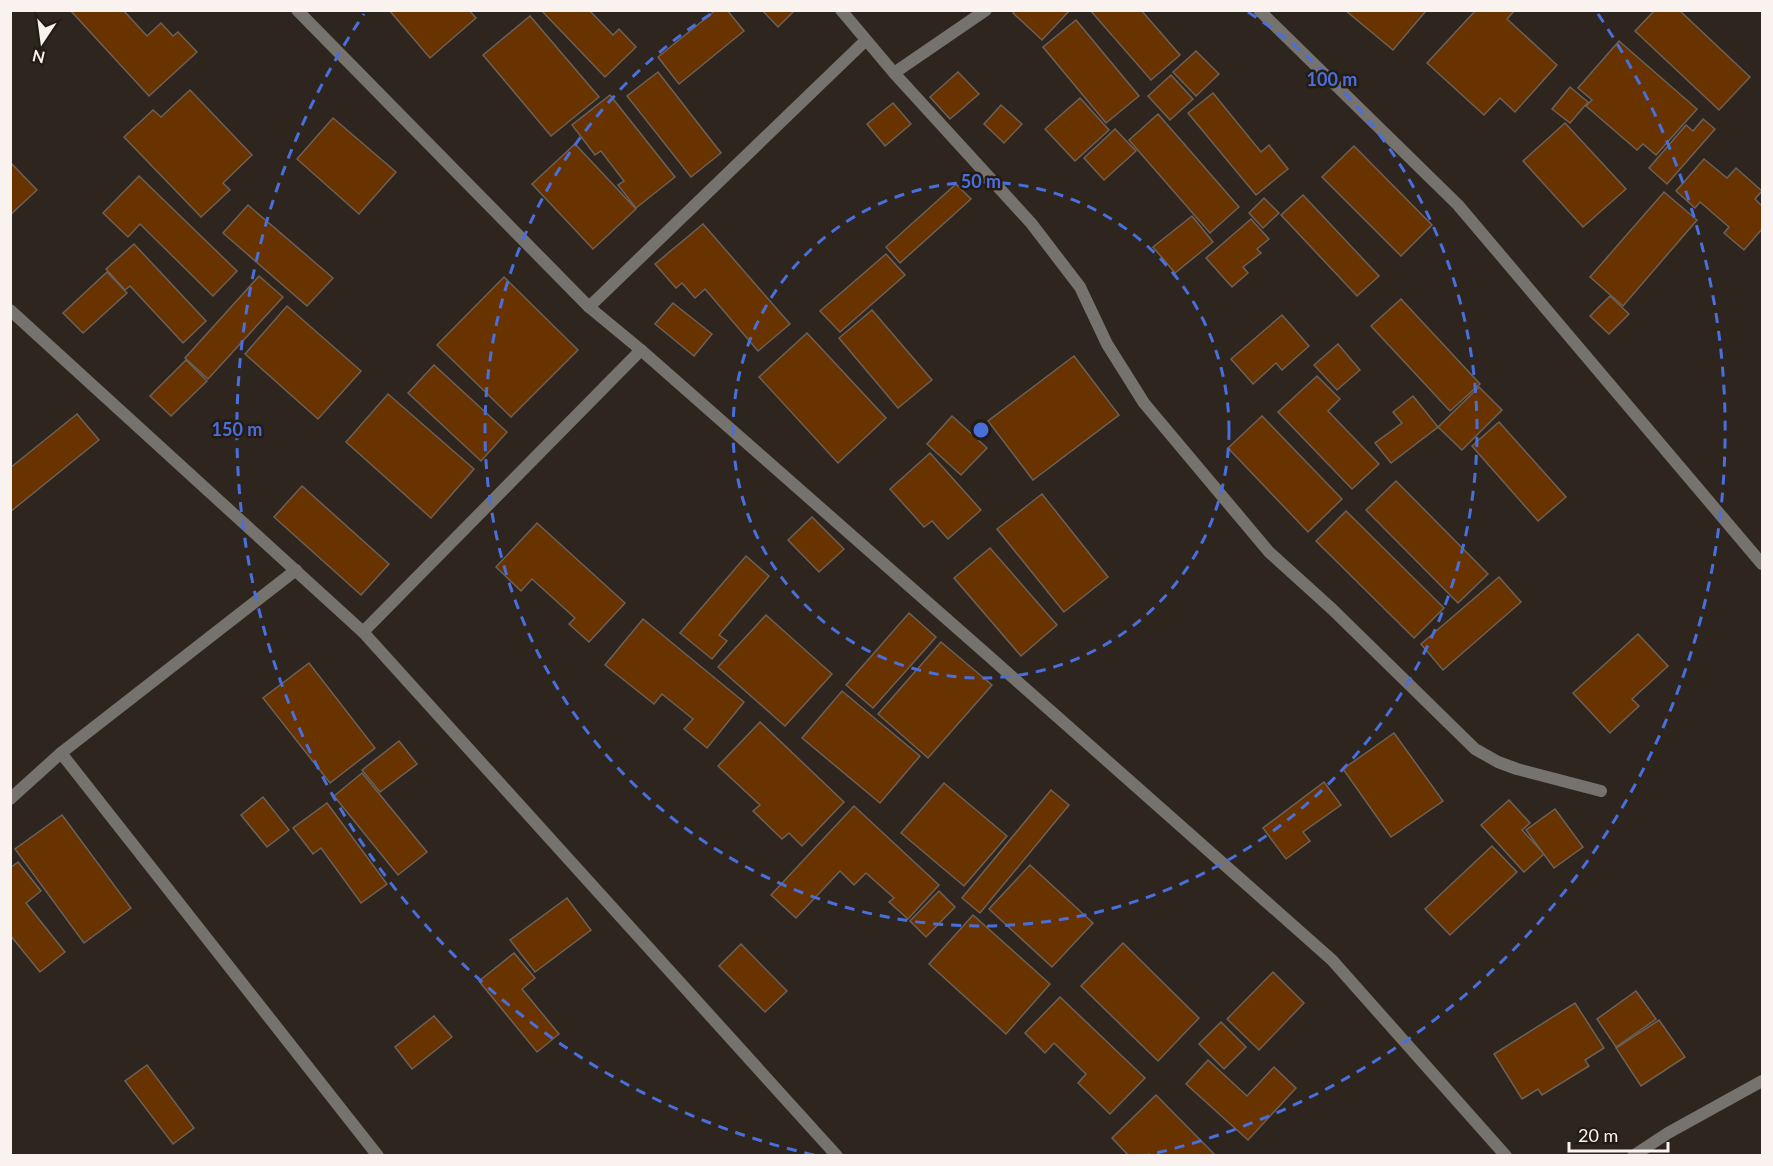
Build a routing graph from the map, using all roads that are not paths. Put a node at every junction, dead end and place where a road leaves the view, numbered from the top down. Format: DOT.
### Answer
graph roads {
  1 [pos="297,10"];
  2 [pos="841,10"];
  3 [pos="986,10"];
  4 [pos="1259,10"];
  5 [pos="865,40"];
  6 [pos="894,73"];
  7 [pos="589,307"];
  8 [pos="10,310"];
  9 [pos="641,350"];
  10 [pos="1762,564"];
  11 [pos="296,570"];
  12 [pos="363,632"];
  13 [pos="61,753"];
  14 [pos="1601,790"];
  15 [pos="10,799"];
  16 [pos="1762,1081"];
  17 [pos="378,1155"];
  18 [pos="837,1155"];
  19 [pos="1506,1155"];
  20 [pos="1633,1155"];
  1 -- 7 [label="street"];
  2 -- 5 [label="street"];
  3 -- 6 [label="street"];
  4 -- 10 [label="street"];
  5 -- 6 [label="street"];
  5 -- 7 [label="street"];
  6 -- 14 [label="street"];
  7 -- 9 [label="street"];
  8 -- 11 [label="street"];
  9 -- 12 [label="street"];
  9 -- 19 [label="street"];
  11 -- 12 [label="street"];
  11 -- 13 [label="street"];
  12 -- 18 [label="street"];
  13 -- 15 [label="street"];
  13 -- 17 [label="street"];
  16 -- 20 [label="street"];
}
